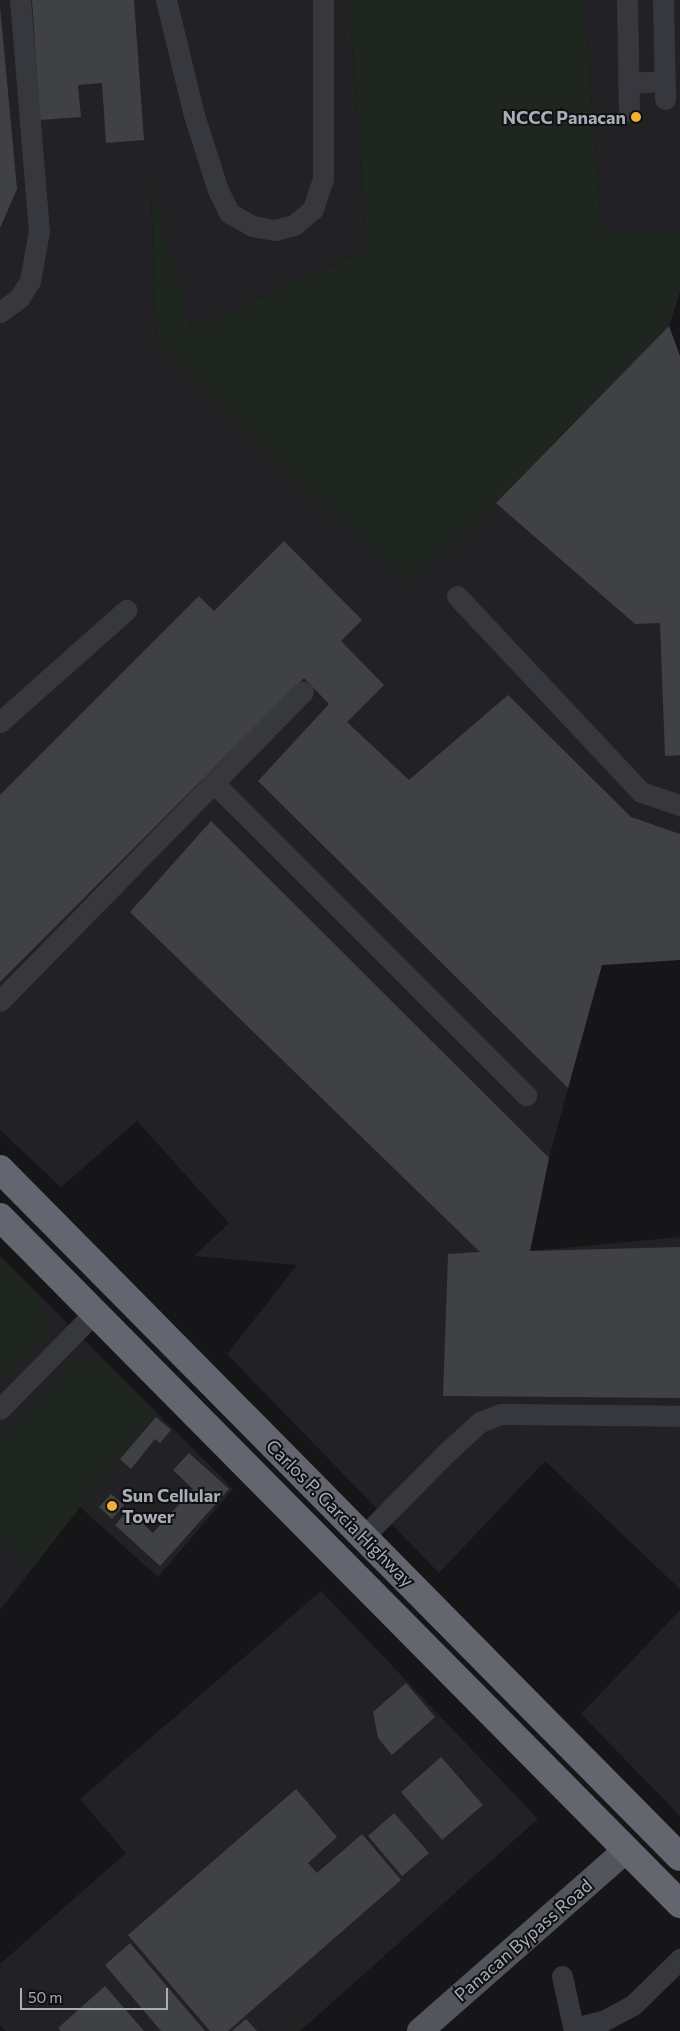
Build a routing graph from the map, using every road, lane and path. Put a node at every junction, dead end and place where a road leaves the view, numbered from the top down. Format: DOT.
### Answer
graph roads {
  1 [pos="20,0"];
  2 [pos="166,0"];
  3 [pos="324,0"];
  4 [pos="627,0"];
  5 [pos="663,0"];
  6 [pos="628,83"];
  7 [pos="629,111"];
  8 [pos="0,312"];
  9 [pos="458,596"];
  10 [pos="126,610"];
  11 [pos="303,692"];
  12 [pos="0,722"];
  13 [pos="212,782"];
  14 [pos="680,805"];
  15 [pos="0,1001"];
  16 [pos="526,1095"];
  17 [pos="0,1170"];
  18 [pos="0,1217"];
  19 [pos="94,1312"];
  20 [pos="0,1409"];
  21 [pos="680,1416"];
  22 [pos="363,1537"];
  23 [pos="530,1705"];
  24 [pos="506,1728"];
  25 [pos="626,1850"];
  26 [pos="680,1856"];
  27 [pos="680,1904"];
  28 [pos="680,1959"];
  29 [pos="562,1976"];
  30 [pos="574,2030"];
  31 [pos="420,2031"];
  1 -- 8 [label="lane"];
  2 -- 3 [label="lane"];
  4 -- 6 [label="lane"];
  5 -- 6 [label="lane"];
  6 -- 7 [label="lane"];
  9 -- 14 [label="lane"];
  10 -- 12 [label="lane"];
  11 -- 13 [label="lane"];
  13 -- 15 [label="lane"];
  13 -- 16 [label="lane"];
  17 -- 22 [label="highway, Carlos P. Garcia Highway"];
  18 -- 19 [label="highway, Carlos P. Garcia Highway"];
  19 -- 20 [label="lane"];
  19 -- 24 [label="highway, Carlos P. Garcia Highway"];
  21 -- 22 [label="lane"];
  22 -- 23 [label="highway, Carlos P. Garcia Highway"];
  23 -- 24 [label="highway"];
  23 -- 26 [label="highway, Carlos P. Garcia Highway"];
  24 -- 25 [label="highway, Carlos P. Garcia Highway"];
  25 -- 27 [label="highway, Carlos P. Garcia Highway"];
  25 -- 31 [label="main road, Panacan Bypass Road"];
  28 -- 30 [label="lane"];
  29 -- 30 [label="lane"];
}
